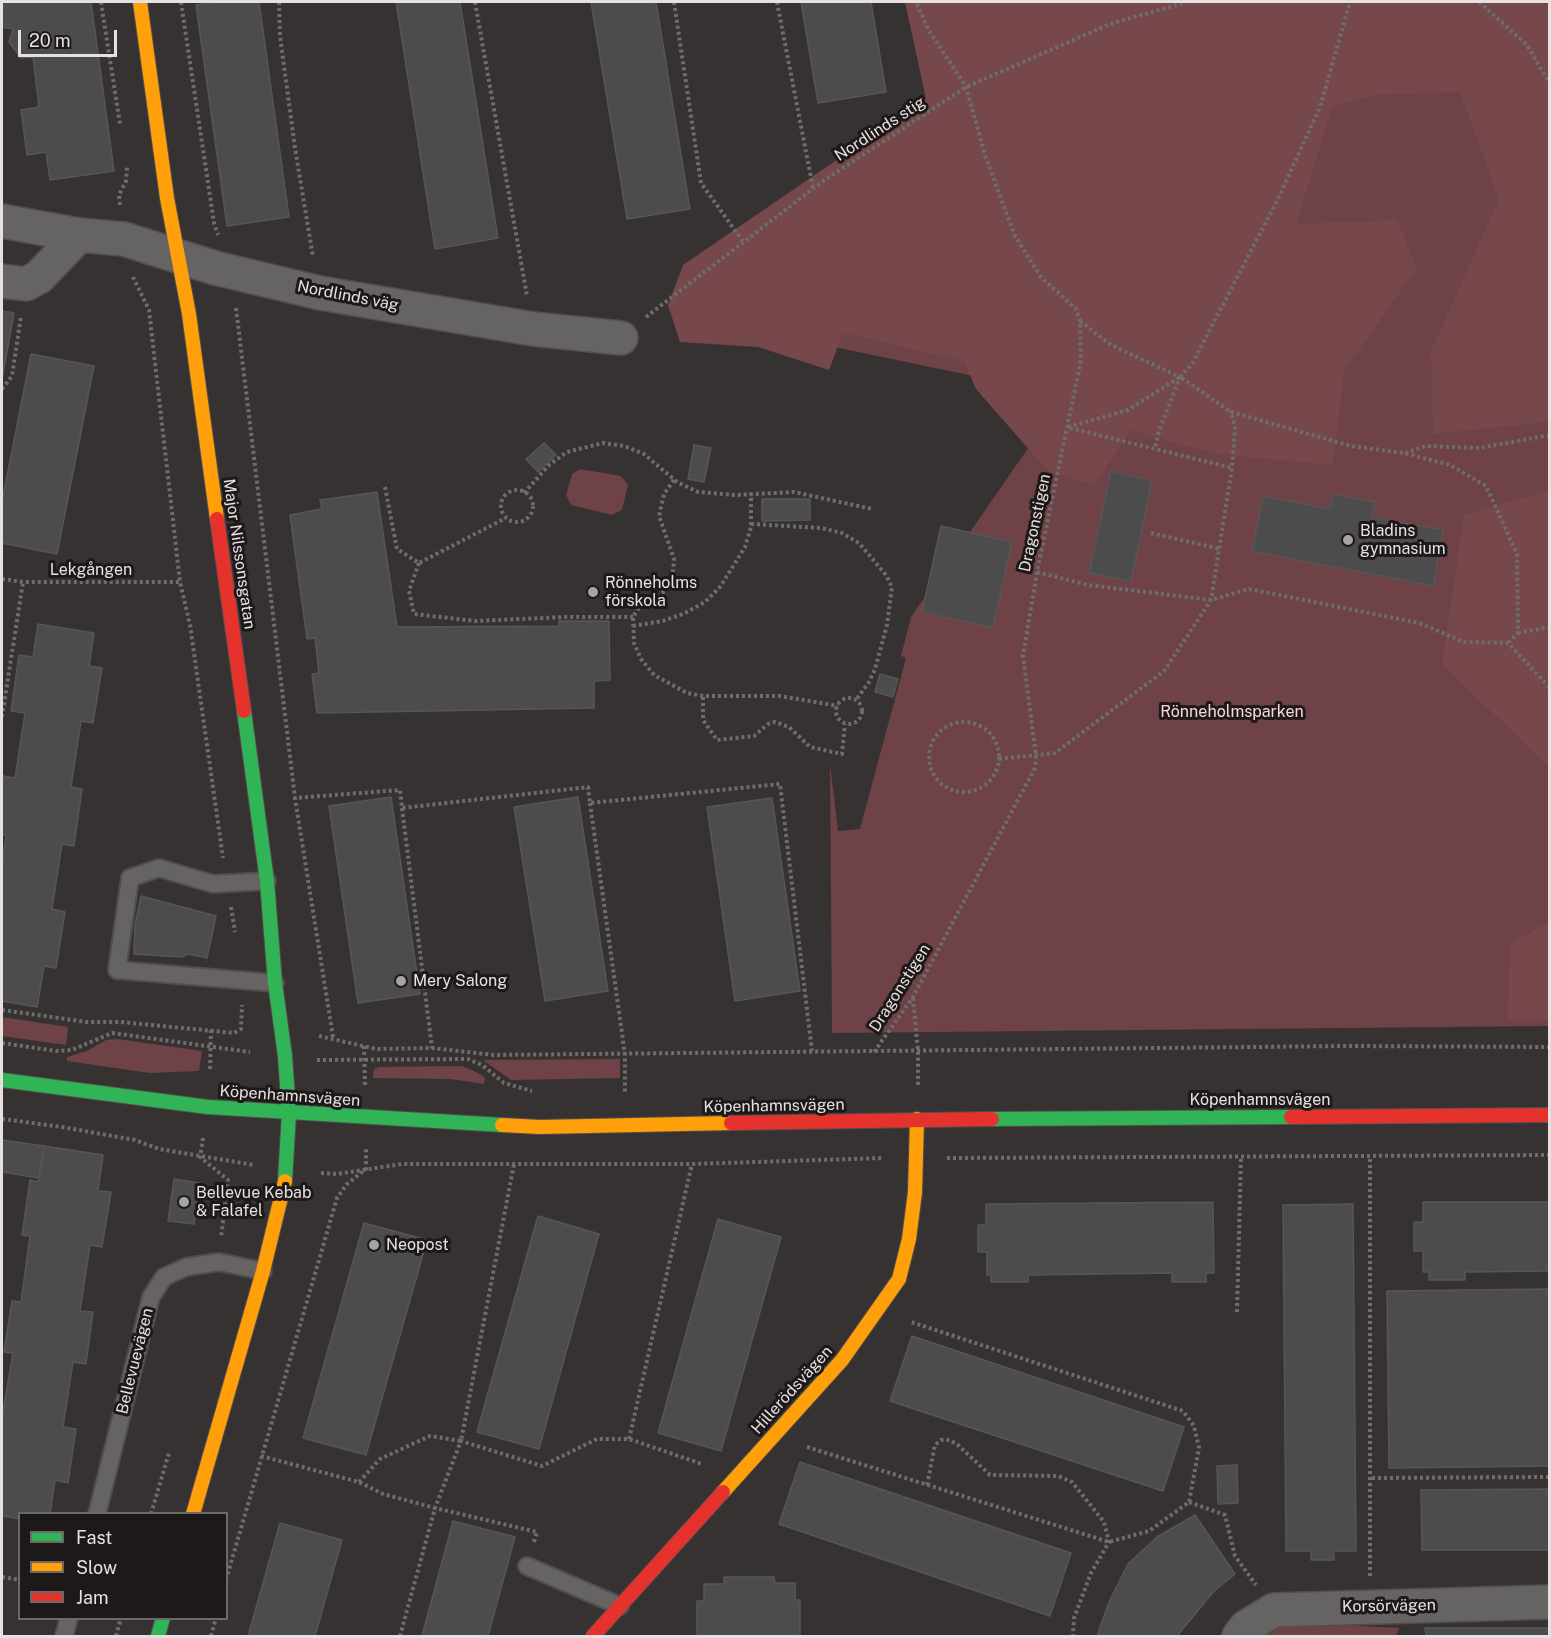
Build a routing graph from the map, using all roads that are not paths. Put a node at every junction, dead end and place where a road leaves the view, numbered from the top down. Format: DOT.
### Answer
graph roads {
  1 [pos="140,2"];
  2 [pos="2,221"];
  3 [pos="80,235"];
  4 [pos="179,256"];
  5 [pos="14,283"];
  6 [pos="621,338"];
  7 [pos="267,881"];
  8 [pos="274,983"];
  9 [pos="2,1080"];
  10 [pos="289,1113"];
  11 [pos="1550,1115"];
  12 [pos="916,1119"];
  13 [pos="263,1271"];
  14 [pos="98,1512"];
  15 [pos="194,1512"];
  16 [pos="527,1566"];
  17 [pos="1550,1602"];
  18 [pos="620,1606"];
  19 [pos="68,1620"];
  20 [pos="162,1620"];
  21 [pos="64,1636"];
  22 [pos="158,1636"];
  23 [pos="593,1636"];
  24 [pos="1239,1636"];
  1 -- 4 [label="street, Major Nilssonsgatan"];
  2 -- 3 [label="street, Nordlinds väg"];
  3 -- 4 [label="street, Nordlinds väg"];
  3 -- 5 [label="street"];
  4 -- 6 [label="street, Nordlinds väg"];
  4 -- 7 [label="street, Major Nilssonsgatan"];
  7 -- 8 [label="street, Major Nilssonsgatan"];
  7 -- 8 [label="lane"];
  8 -- 10 [label="street, Major Nilssonsgatan"];
  9 -- 10 [label="street, Köpenhamnsvägen"];
  10 -- 12 [label="street, Köpenhamnsvägen"];
  10 -- 13 [label="street"];
  11 -- 12 [label="street, Köpenhamnsvägen"];
  12 -- 18 [label="street, Hillerödsvägen"];
  13 -- 14 [label="lane, Bellevuevägen"];
  13 -- 15 [label="street"];
  16 -- 18 [label="lane"];
  17 -- 24 [label="street, Korsörvägen"];
  18 -- 23 [label="street, Hillerödsvägen"];
  19 -- 21 [label="lane"];
  20 -- 22 [label="street"];
}
